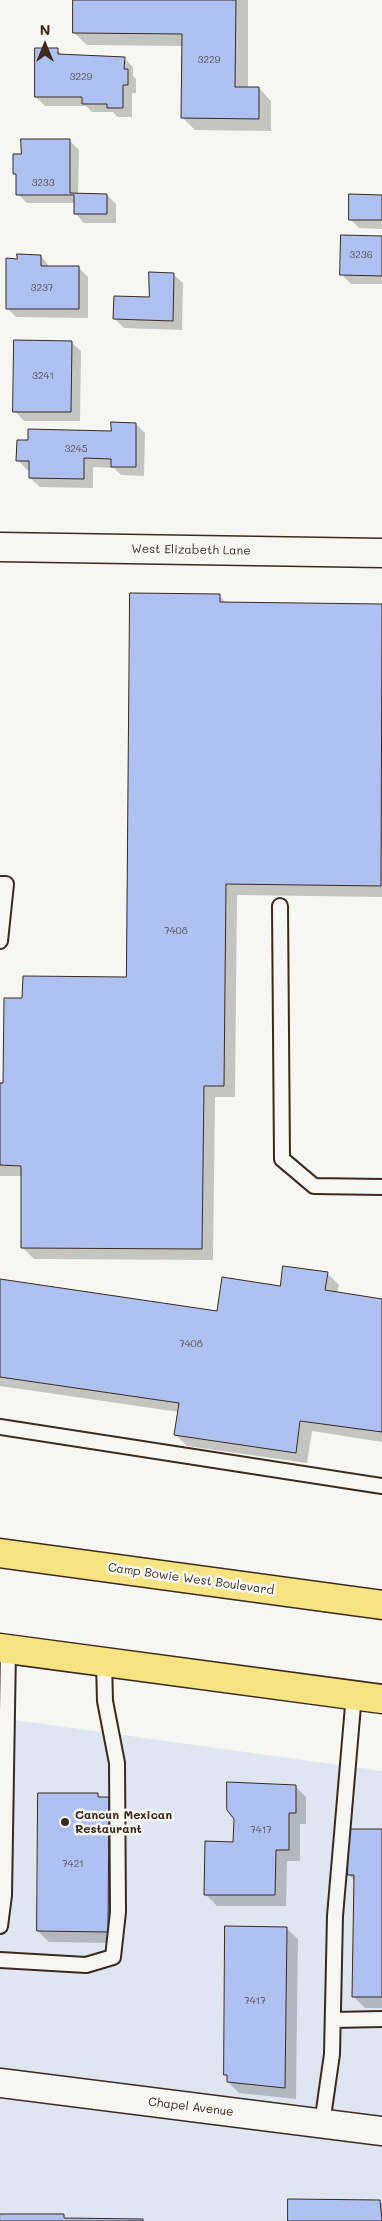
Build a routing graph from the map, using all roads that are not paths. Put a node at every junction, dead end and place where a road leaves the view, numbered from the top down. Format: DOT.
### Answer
graph roads {
  1 [pos="0,547"];
  2 [pos="382,553"];
  3 [pos="0,884"];
  4 [pos="280,906"];
  5 [pos="0,941"];
  6 [pos="382,1187"];
  7 [pos="0,1427"];
  8 [pos="382,1486"];
  9 [pos="0,1553"];
  10 [pos="382,1605"];
  11 [pos="4,1648"];
  12 [pos="104,1661"];
  13 [pos="354,1694"];
  14 [pos="382,1699"];
  15 [pos="0,1926"];
  16 [pos="0,1960"];
  17 [pos="382,2019"];
  18 [pos="333,2020"];
  19 [pos="0,2084"];
  20 [pos="322,2124"];
  21 [pos="382,2131"];
  1 -- 2 [label="street, West Elizabeth Lane"];
  3 -- 5 [label="lane"];
  4 -- 6 [label="lane"];
  7 -- 8 [label="lane"];
  9 -- 10 [label="main road, Camp Bowie West Boulevard"];
  11 -- 12 [label="main road"];
  11 -- 15 [label="lane"];
  12 -- 13 [label="main road"];
  12 -- 16 [label="lane"];
  13 -- 14 [label="main road"];
  13 -- 18 [label="lane"];
  17 -- 18 [label="lane"];
  18 -- 20 [label="lane"];
  19 -- 20 [label="street, Chapel Avenue"];
  20 -- 21 [label="street, Chapel Avenue"];
}
